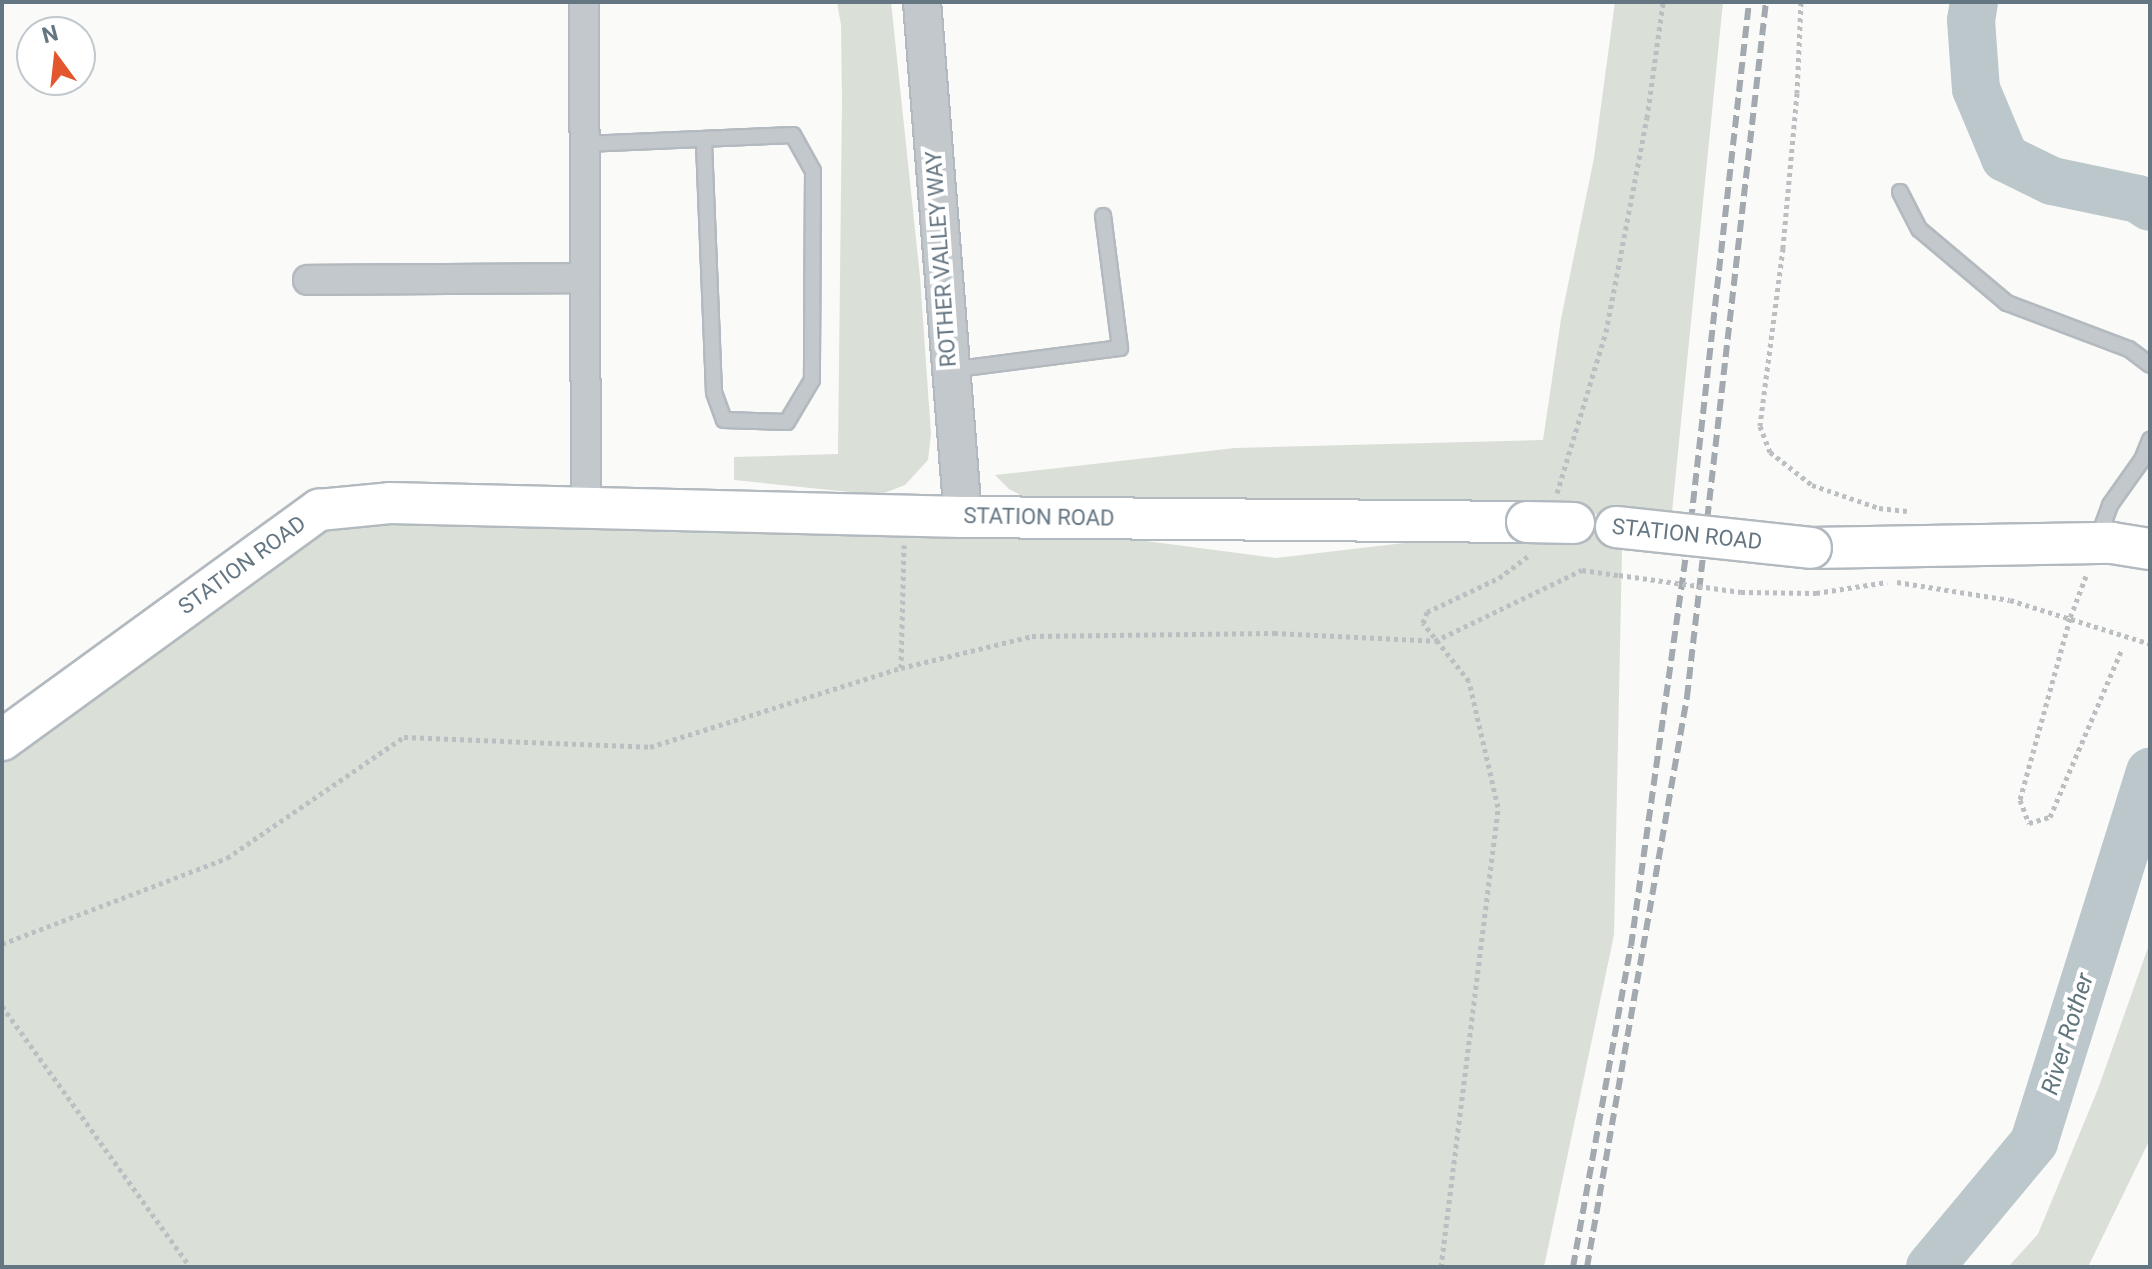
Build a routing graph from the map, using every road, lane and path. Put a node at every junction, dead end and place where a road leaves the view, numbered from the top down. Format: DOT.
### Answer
graph roads {
  1 [pos="584,2"];
  2 [pos="922,2"];
  3 [pos="1663,2"];
  4 [pos="1801,2"];
  5 [pos="704,139"];
  6 [pos="585,144"];
  7 [pos="1900,192"];
  8 [pos="1103,216"];
  9 [pos="585,278"];
  10 [pos="308,280"];
  11 [pos="2150,365"];
  12 [pos="949,370"];
  13 [pos="2150,440"];
  14 [pos="586,506"];
  15 [pos="1910,511"];
  16 [pos="906,515"];
  17 [pos="963,517"];
  18 [pos="1547,524"];
  19 [pos="2097,543"];
  20 [pos="2150,549"];
  21 [pos="2070,618"];
  22 [pos="1435,641"];
  23 [pos="2150,644"];
  24 [pos="2122,649"];
  25 [pos="901,668"];
  26 [pos="2,740"];
  27 [pos="2,944"];
  28 [pos="2,1006"];
  29 [pos="190,1267"];
  30 [pos="1441,1267"];
  1 -- 6 [label="street"];
  2 -- 12 [label="street, ROTHER VALLEY WAY"];
  3 -- 18 [label="path"];
  4 -- 15 [label="path"];
  5 -- 5 [label="lane"];
  5 -- 6 [label="lane"];
  6 -- 9 [label="street"];
  7 -- 11 [label="lane"];
  8 -- 12 [label="lane"];
  9 -- 10 [label="street"];
  9 -- 14 [label="street"];
  12 -- 17 [label="street, ROTHER VALLEY WAY"];
  13 -- 19 [label="lane"];
  14 -- 16 [label="main road, STATION ROAD"];
  14 -- 26 [label="main road, STATION ROAD"];
  16 -- 17 [label="main road, STATION ROAD"];
  16 -- 25 [label="path"];
  17 -- 18 [label="main road, STATION ROAD"];
  18 -- 19 [label="main road, STATION ROAD, bridge"];
  18 -- 22 [label="path"];
  19 -- 20 [label="main road, STATION ROAD"];
  19 -- 21 [label="path"];
  21 -- 22 [label="path, bridge"];
  21 -- 23 [label="path"];
  21 -- 24 [label="path"];
  22 -- 25 [label="path"];
  22 -- 30 [label="path"];
  25 -- 27 [label="path"];
  28 -- 29 [label="path"];
}
